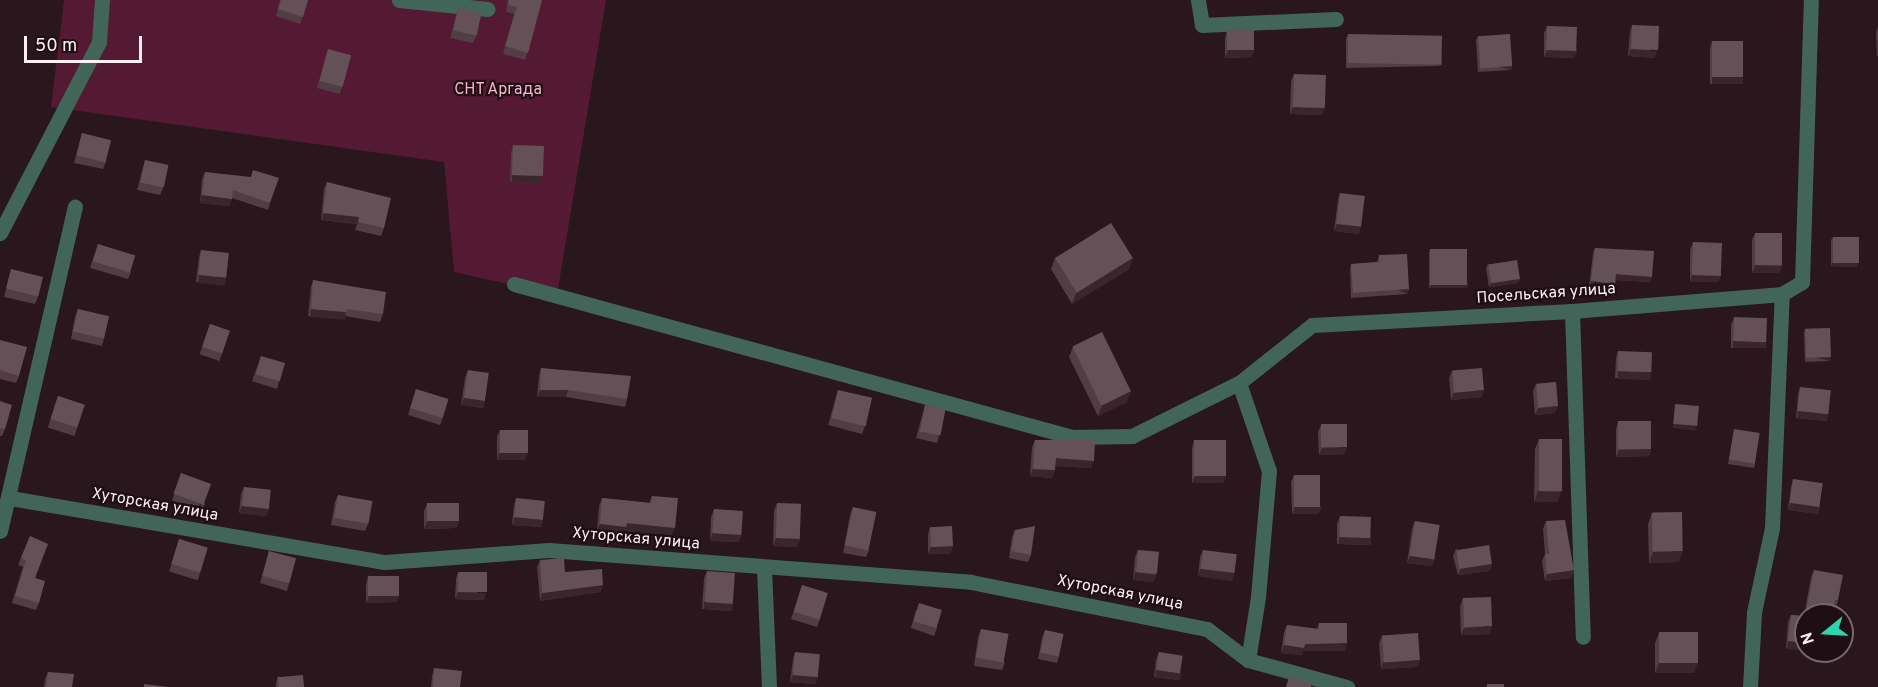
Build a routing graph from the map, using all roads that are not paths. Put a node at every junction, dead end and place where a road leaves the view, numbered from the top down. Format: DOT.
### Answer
graph roads {
  1 [pos="102,0"];
  2 [pos="399,0"];
  3 [pos="1198,0"];
  4 [pos="1811,0"];
  5 [pos="489,9"];
  6 [pos="1336,19"];
  7 [pos="75,207"];
  8 [pos="0,233"];
  9 [pos="514,284"];
  10 [pos="1782,294"];
  11 [pos="1572,312"];
  12 [pos="1239,383"];
  13 [pos="10,498"];
  14 [pos="0,531"];
  15 [pos="764,568"];
  16 [pos="1583,637"];
  17 [pos="1248,660"];
  18 [pos="769,687"];
  19 [pos="1347,687"];
  20 [pos="1750,687"];
  1 -- 8 [label="street"];
  2 -- 5 [label="street"];
  3 -- 6 [label="street"];
  4 -- 10 [label="street"];
  7 -- 13 [label="street"];
  9 -- 12 [label="street"];
  10 -- 11 [label="street, Посельская улица"];
  10 -- 20 [label="street"];
  11 -- 12 [label="street, Посельская улица"];
  11 -- 16 [label="street"];
  12 -- 17 [label="street"];
  13 -- 14 [label="street"];
  13 -- 15 [label="street, Хуторская улица"];
  15 -- 17 [label="street, Хуторская улица"];
  15 -- 18 [label="street"];
  17 -- 19 [label="street"];
}
